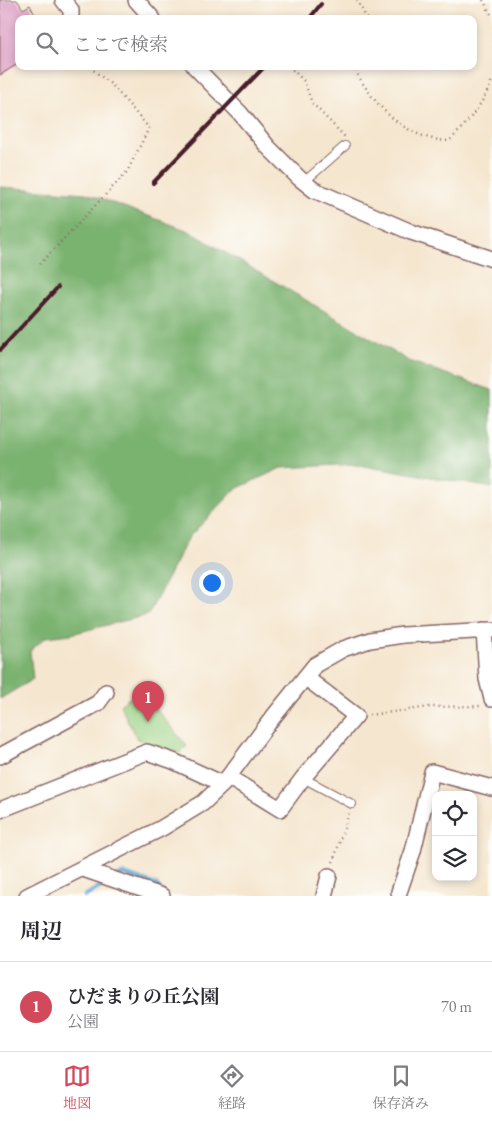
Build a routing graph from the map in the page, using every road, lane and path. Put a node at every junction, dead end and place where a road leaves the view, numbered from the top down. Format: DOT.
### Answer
graph roads {
  1 [pos="63,0"];
  2 [pos="136,0"];
  3 [pos="357,0"];
  4 [pos="483,0"];
  5 [pos="71,15"];
  6 [pos="149,15"];
  7 [pos="365,15"];
  8 [pos="492,16"];
  9 [pos="93,70"];
  10 [pos="198,70"];
  11 [pos="293,70"];
  12 [pos="355,70"];
  13 [pos="492,80"];
  14 [pos="345,146"];
  15 [pos="304,182"];
  16 [pos="492,259"];
  17 [pos="40,264"];
  18 [pos="488,630"];
  19 [pos="305,677"];
  20 [pos="106,692"];
  21 [pos="488,702"];
  22 [pos="356,716"];
  23 [pos="0,756"];
  24 [pos="303,778"];
  25 [pos="225,781"];
  26 [pos="492,788"];
  27 [pos="352,804"];
  28 [pos="0,810"];
  29 [pos="83,868"];
  30 [pos="330,872"];
  31 [pos="400,894"];
  32 [pos="156,895"];
  33 [pos="27,896"];
  34 [pos="324,896"];
  1 -- 5 [label="street"];
  2 -- 6 [label="street"];
  3 -- 7 [label="path"];
  4 -- 8 [label="path"];
  9 -- 17 [label="path"];
  10 -- 15 [label="street"];
  11 -- 14 [label="path"];
  12 -- 13 [label="path"];
  14 -- 15 [label="lane"];
  15 -- 16 [label="street"];
  18 -- 19 [label="street"];
  18 -- 21 [label="street"];
  19 -- 22 [label="street"];
  19 -- 25 [label="street"];
  20 -- 23 [label="street"];
  21 -- 22 [label="path"];
  22 -- 24 [label="street"];
  24 -- 25 [label="street"];
  24 -- 27 [label="lane"];
  25 -- 28 [label="street"];
  25 -- 29 [label="street"];
  26 -- 31 [label="street"];
  27 -- 30 [label="path"];
  29 -- 32 [label="street"];
  29 -- 33 [label="street"];
  30 -- 34 [label="street"];
}
